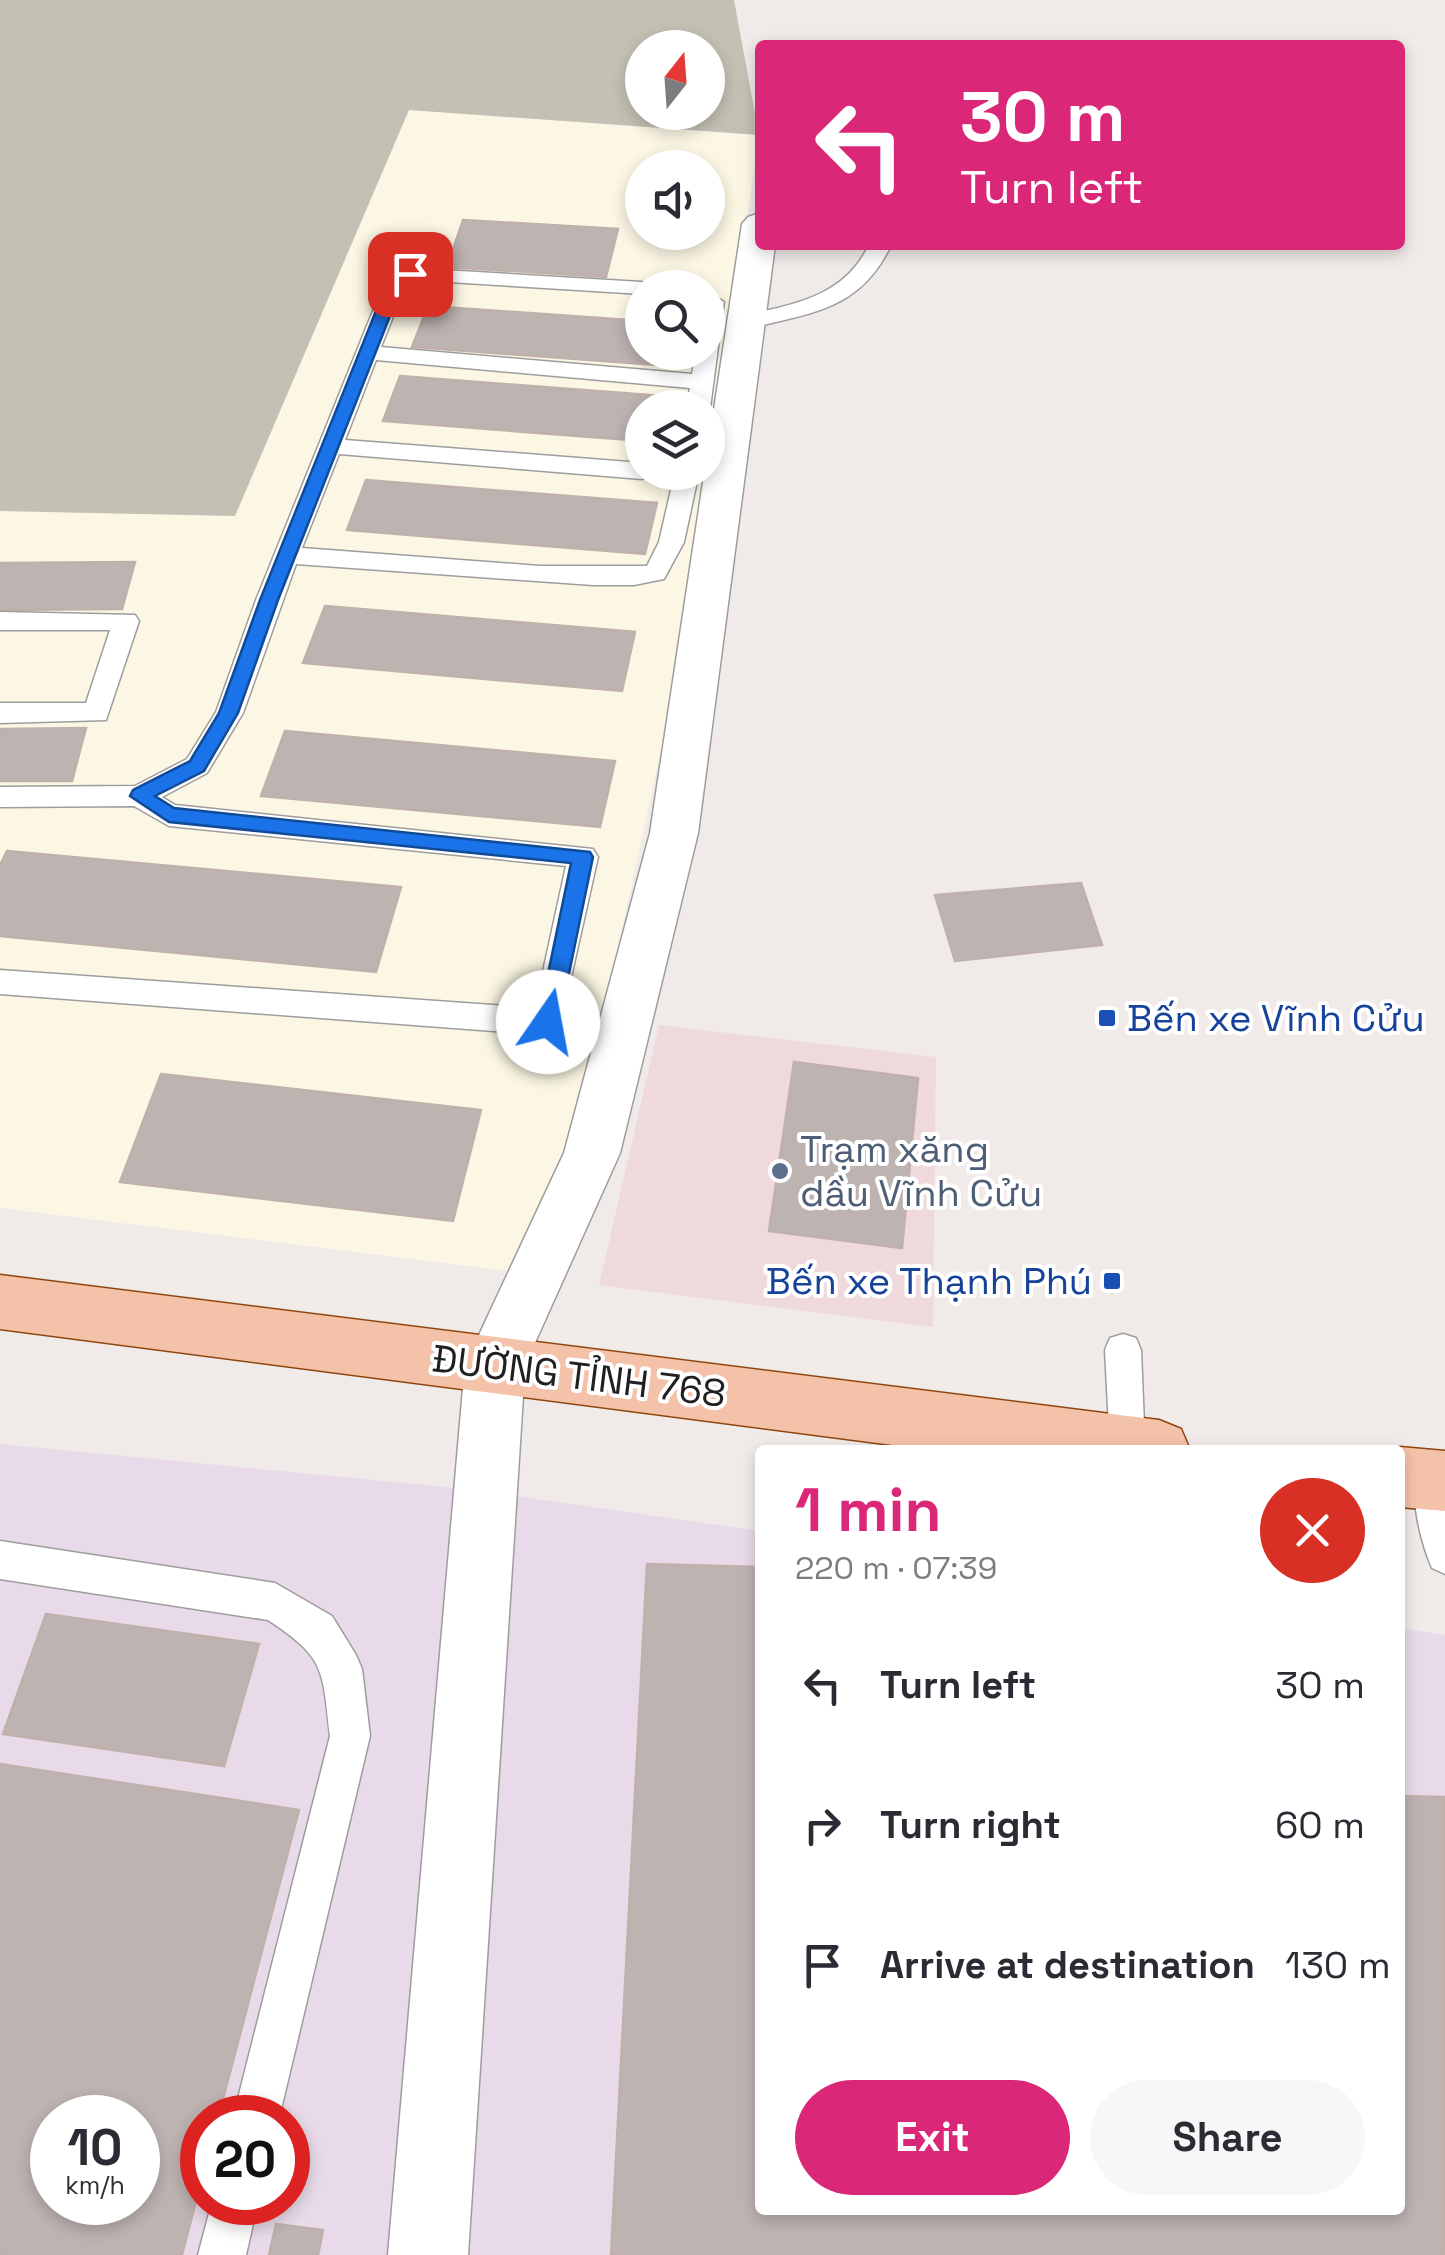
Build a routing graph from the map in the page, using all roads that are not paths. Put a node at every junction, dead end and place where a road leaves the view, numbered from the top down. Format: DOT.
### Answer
graph roads {
  1 [pos="755,236"];
  2 [pos="878,250"];
  3 [pos="625,287"];
  4 [pos="725,309"];
  5 [pos="725,327"];
  6 [pos="368,354"];
  7 [pos="706,370"];
  8 [pos="714,370"];
  9 [pos="703,382"];
  10 [pos="701,390"];
  11 [pos="332,446"];
  12 [pos="625,470"];
  13 [pos="677,490"];
  14 [pos="287,556"];
  15 [pos="0,621"];
  16 [pos="0,713"];
  17 [pos="0,796"];
  18 [pos="140,796"];
  19 [pos="0,982"];
  20 [pos="0,1302"];
  21 [pos="1123,1350"];
  22 [pos="494,1365"];
  23 [pos="1121,1445"];
  24 [pos="1143,1445"];
  25 [pos="1426,1480"];
  26 [pos="1445,1556"];
  27 [pos="0,1560"];
  28 [pos="262,2095"];
  29 [pos="229,2225"];
  30 [pos="222,2255"];
  31 [pos="428,2255"];
  1 -- 4 [label="street"];
  2 -- 5 [label="lane"];
  3 -- 6 [label="lane"];
  6 -- 9 [label="lane"];
  6 -- 11 [label="lane"];
  7 -- 9 [label="lane"];
  8 -- 22 [label="street"];
  9 -- 10 [label="lane"];
  11 -- 12 [label="lane"];
  11 -- 14 [label="lane"];
  13 -- 14 [label="lane"];
  14 -- 18 [label="lane"];
  15 -- 16 [label="lane"];
  17 -- 18 [label="lane"];
  18 -- 19 [label="lane"];
  20 -- 22 [label="main road, ĐƯỜNG TỈNH 768"];
  21 -- 24 [label="lane"];
  22 -- 23 [label="main road, ĐƯỜNG TỈNH 768"];
  22 -- 31 [label="street"];
  25 -- 26 [label="lane"];
  27 -- 28 [label="lane"];
  29 -- 30 [label="lane"];
}
